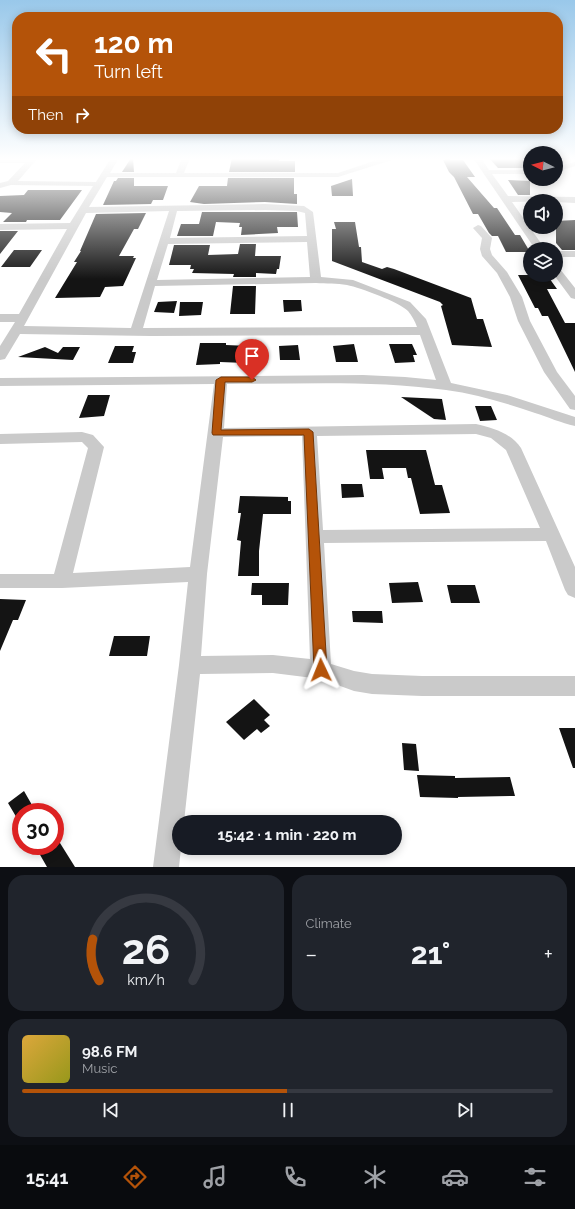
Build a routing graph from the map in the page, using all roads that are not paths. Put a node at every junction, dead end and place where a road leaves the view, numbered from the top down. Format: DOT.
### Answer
graph roads {
  1 [pos="91,198"];
  2 [pos="506,199"];
  3 [pos="575,200"];
  4 [pos="174,208"];
  5 [pos="84,210"];
  6 [pos="73,226"];
  7 [pos="0,227"];
  8 [pos="478,228"];
  9 [pos="311,239"];
  10 [pos="163,241"];
  11 [pos="535,242"];
  12 [pos="563,254"];
  13 [pos="575,254"];
  14 [pos="316,280"];
  15 [pos="563,280"];
  16 [pos="152,283"];
  17 [pos="575,296"];
  18 [pos="0,318"];
  19 [pos="23,318"];
  20 [pos="16,330"];
  21 [pos="136,331"];
  22 [pos="425,331"];
  23 [pos="0,356"];
  24 [pos="221,380"];
  25 [pos="0,382"];
  26 [pos="445,386"];
  27 [pos="575,406"];
  28 [pos="575,422"];
  29 [pos="309,432"];
  30 [pos="216,433"];
  31 [pos="0,439"];
  32 [pos="552,534"];
  33 [pos="315,537"];
  34 [pos="198,574"];
  35 [pos="0,581"];
  36 [pos="62,581"];
  37 [pos="575,590"];
  38 [pos="190,665"];
  39 [pos="321,670"];
  40 [pos="575,686"];
  41 [pos="166,867"];
  1 -- 5 [label="street"];
  2 -- 3 [label="street"];
  2 -- 11 [label="street"];
  4 -- 5 [label="street"];
  4 -- 9 [label="street"];
  4 -- 10 [label="street"];
  5 -- 6 [label="street"];
  6 -- 7 [label="street"];
  6 -- 19 [label="street"];
  8 -- 27 [label="street"];
  9 -- 10 [label="street"];
  9 -- 14 [label="street"];
  10 -- 16 [label="street"];
  12 -- 13 [label="street"];
  14 -- 16 [label="street"];
  14 -- 22 [label="street"];
  15 -- 17 [label="street"];
  16 -- 21 [label="street"];
  18 -- 19 [label="street"];
  19 -- 20 [label="street"];
  20 -- 21 [label="street"];
  20 -- 23 [label="street"];
  21 -- 22 [label="street"];
  22 -- 26 [label="street"];
  24 -- 25 [label="street"];
  24 -- 26 [label="street"];
  24 -- 30 [label="street"];
  26 -- 28 [label="street"];
  29 -- 30 [label="street"];
  29 -- 32 [label="street"];
  29 -- 33 [label="street"];
  30 -- 34 [label="street"];
  31 -- 36 [label="street"];
  32 -- 33 [label="street"];
  32 -- 37 [label="street"];
  33 -- 39 [label="street"];
  34 -- 36 [label="street"];
  34 -- 38 [label="street"];
  35 -- 36 [label="street"];
  38 -- 39 [label="street"];
  38 -- 41 [label="street"];
  39 -- 40 [label="street"];
}
